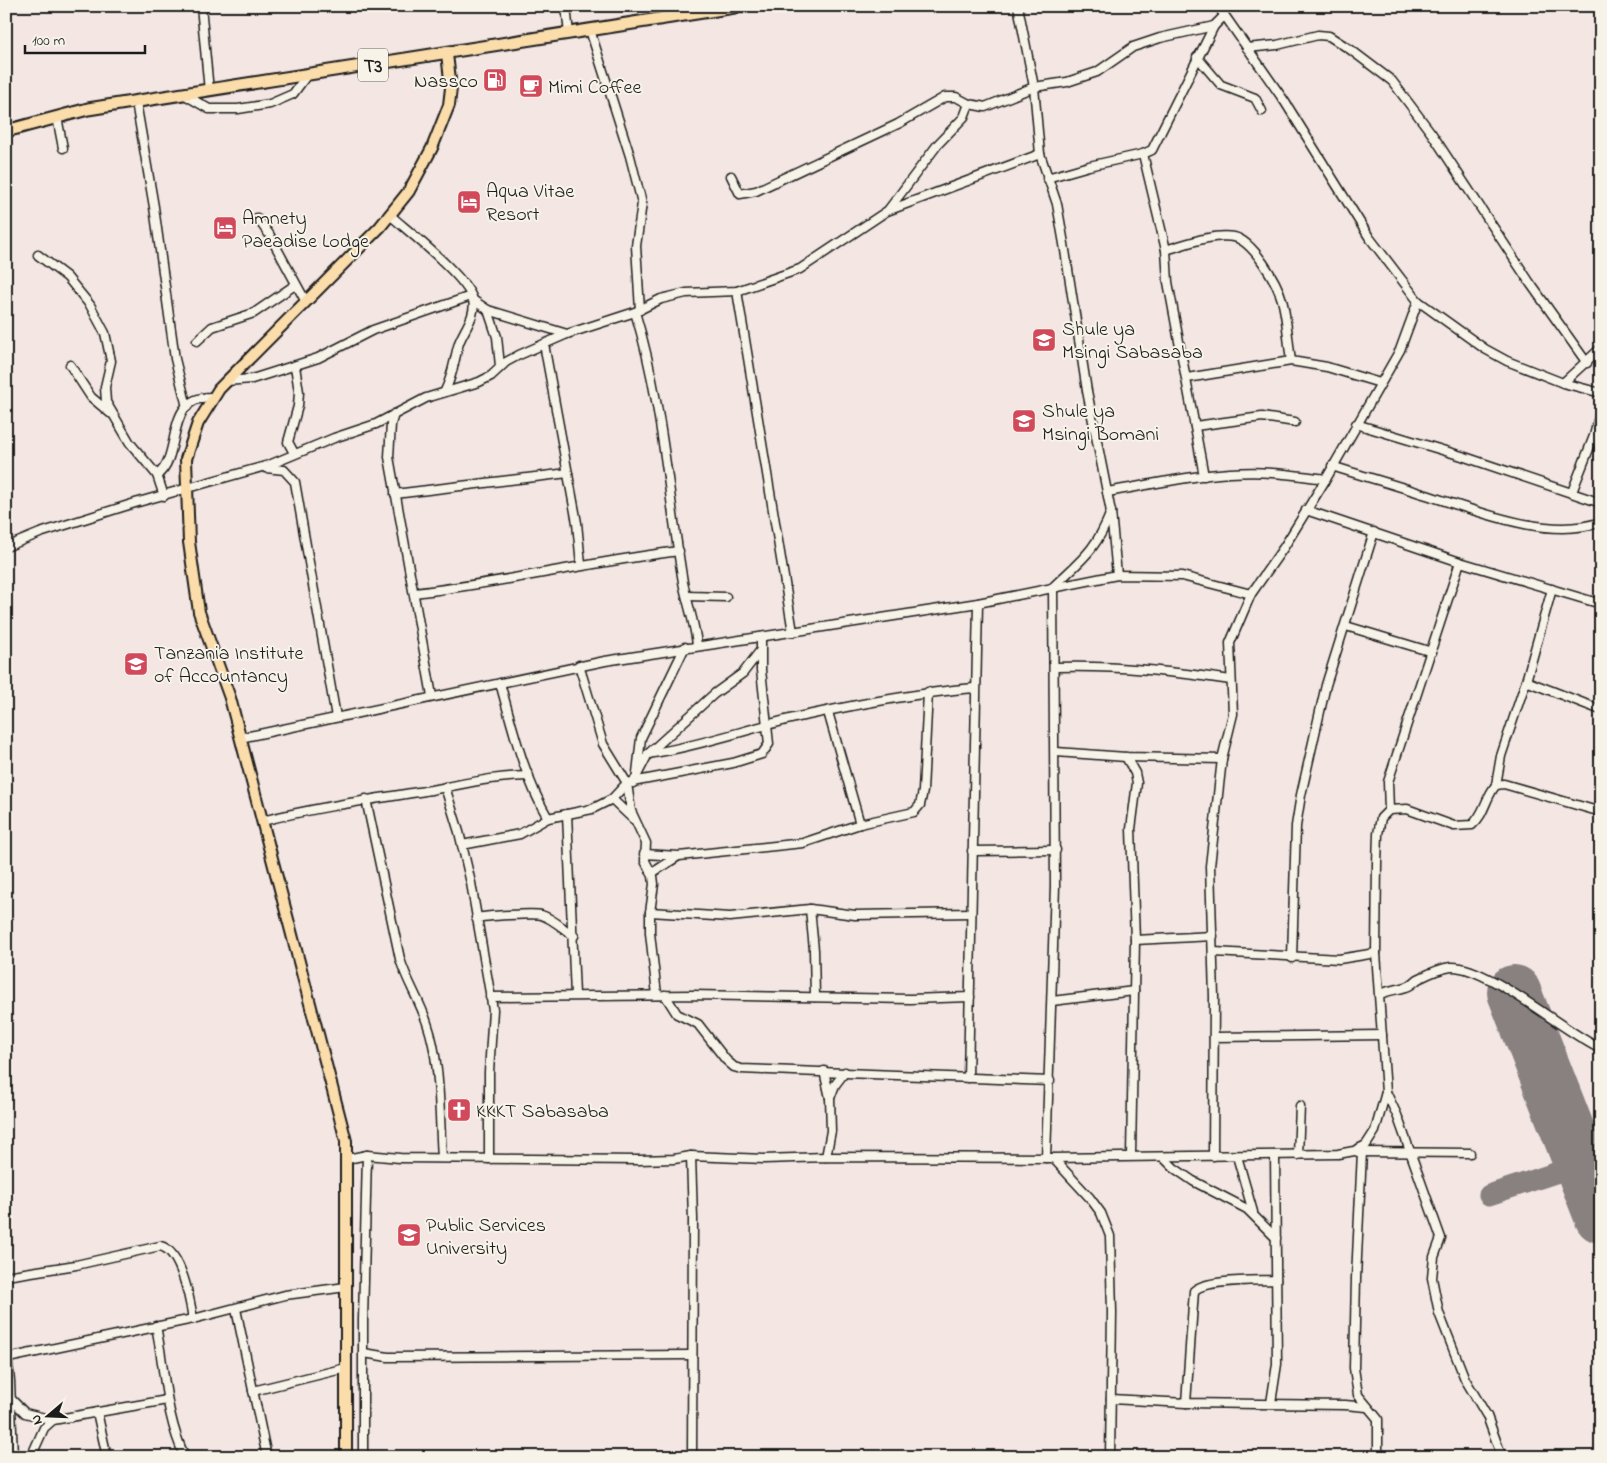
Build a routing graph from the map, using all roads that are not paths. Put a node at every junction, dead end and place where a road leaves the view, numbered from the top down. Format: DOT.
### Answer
graph roads {
  1 [pos="566,6"];
  2 [pos="741,6"];
  3 [pos="1018,6"];
  4 [pos="1218,6"];
  5 [pos="202,7"];
  6 [pos="1224,16"];
  7 [pos="1214,26"];
  8 [pos="590,30"];
  9 [pos="568,34"];
  10 [pos="1247,48"];
  11 [pos="447,54"];
  12 [pos="1197,57"];
  13 [pos="307,75"];
  14 [pos="1034,87"];
  15 [pos="209,91"];
  16 [pos="185,95"];
  17 [pos="136,102"];
  18 [pos="969,104"];
  19 [pos="1262,111"];
  20 [pos="57,117"];
  21 [pos="6,131"];
  22 [pos="64,148"];
  23 [pos="1040,154"];
  24 [pos="1143,154"];
  25 [pos="731,176"];
  26 [pos="1047,178"];
  27 [pos="887,211"];
  28 [pos="390,215"];
  29 [pos="257,218"];
  30 [pos="1166,250"];
  31 [pos="38,255"];
  32 [pos="295,285"];
  33 [pos="737,291"];
  34 [pos="472,298"];
  35 [pos="1418,301"];
  36 [pos="306,302"];
  37 [pos="488,310"];
  38 [pos="638,311"];
  39 [pos="567,334"];
  40 [pos="197,341"];
  41 [pos="544,344"];
  42 [pos="1601,348"];
  43 [pos="1291,361"];
  44 [pos="1587,362"];
  45 [pos="70,365"];
  46 [pos="295,366"];
  47 [pos="500,366"];
  48 [pos="1187,378"];
  49 [pos="226,381"];
  50 [pos="1380,383"];
  51 [pos="1563,383"];
  52 [pos="445,391"];
  53 [pos="1601,394"];
  54 [pos="213,397"];
  55 [pos="187,407"];
  56 [pos="1601,408"];
  57 [pos="112,414"];
  58 [pos="394,414"];
  59 [pos="1295,422"];
  60 [pos="1356,424"];
  61 [pos="1195,426"];
  62 [pos="294,454"];
  63 [pos="1332,466"];
  64 [pos="251,469"];
  65 [pos="568,473"];
  66 [pos="157,475"];
  67 [pos="1204,476"];
  68 [pos="1326,479"];
  69 [pos="186,488"];
  70 [pos="1107,492"];
  71 [pos="1572,492"];
  72 [pos="395,494"];
  73 [pos="164,496"];
  74 [pos="1601,503"];
  75 [pos="1306,510"];
  76 [pos="1111,512"];
  77 [pos="1601,522"];
  78 [pos="1374,532"];
  79 [pos="6,547"];
  80 [pos="679,551"];
  81 [pos="1460,562"];
  82 [pos="581,565"];
  83 [pos="1117,575"];
  84 [pos="1053,587"];
  85 [pos="1552,589"];
  86 [pos="414,593"];
  87 [pos="1250,594"];
  88 [pos="687,596"];
  89 [pos="726,596"];
  90 [pos="978,603"];
  91 [pos="1601,604"];
  92 [pos="1346,626"];
  93 [pos="793,632"];
  94 [pos="761,638"];
  95 [pos="697,645"];
  96 [pos="685,647"];
  97 [pos="760,651"];
  98 [pos="1432,652"];
  99 [pos="579,666"];
  100 [pos="1055,667"];
  101 [pos="1231,680"];
  102 [pos="1526,681"];
  103 [pos="500,683"];
  104 [pos="974,688"];
  105 [pos="928,692"];
  106 [pos="432,696"];
  107 [pos="1601,710"];
  108 [pos="828,712"];
  109 [pos="336,717"];
  110 [pos="768,725"];
  111 [pos="240,738"];
  112 [pos="1056,752"];
  113 [pos="648,754"];
  114 [pos="1126,758"];
  115 [pos="1222,759"];
  116 [pos="529,776"];
  117 [pos="632,781"];
  118 [pos="1496,786"];
  119 [pos="445,787"];
  120 [pos="366,799"];
  121 [pos="612,799"];
  122 [pos="1389,810"];
  123 [pos="1601,812"];
  124 [pos="567,814"];
  125 [pos="548,818"];
  126 [pos="635,820"];
  127 [pos="262,822"];
  128 [pos="860,824"];
  129 [pos="462,845"];
  130 [pos="1056,850"];
  131 [pos="972,851"];
  132 [pos="644,854"];
  133 [pos="679,856"];
  134 [pos="652,873"];
  135 [pos="810,909"];
  136 [pos="650,912"];
  137 [pos="971,913"];
  138 [pos="476,918"];
  139 [pos="574,936"];
  140 [pos="1213,936"];
  141 [pos="1135,940"];
  142 [pos="1214,952"];
  143 [pos="1376,953"];
  144 [pos="1292,958"];
  145 [pos="1134,991"];
  146 [pos="1380,994"];
  147 [pos="575,995"];
  148 [pos="661,995"];
  149 [pos="490,997"];
  150 [pos="815,997"];
  151 [pos="970,997"];
  152 [pos="1052,1001"];
  153 [pos="1382,1035"];
  154 [pos="1214,1037"];
  155 [pos="1601,1048"];
  156 [pos="824,1072"];
  157 [pos="845,1072"];
  158 [pos="968,1078"];
  159 [pos="1050,1081"];
  160 [pos="1386,1092"];
  161 [pos="830,1098"];
  162 [pos="1300,1106"];
  163 [pos="1358,1152"];
  164 [pos="1411,1153"];
  165 [pos="1470,1153"];
  166 [pos="367,1155"];
  167 [pos="1131,1155"];
  168 [pos="1275,1155"];
  169 [pos="1298,1155"];
  170 [pos="691,1156"];
  171 [pos="1213,1156"];
  172 [pos="1237,1156"];
  173 [pos="442,1157"];
  174 [pos="826,1157"];
  175 [pos="1162,1157"];
  176 [pos="1049,1158"];
  177 [pos="347,1159"];
  178 [pos="489,1159"];
  179 [pos="1253,1212"];
  180 [pos="1276,1238"];
  181 [pos="6,1276"];
  182 [pos="1276,1280"];
  183 [pos="346,1287"];
  184 [pos="236,1309"];
  185 [pos="193,1319"];
  186 [pos="156,1326"];
  187 [pos="6,1347"];
  188 [pos="364,1353"];
  189 [pos="691,1355"];
  190 [pos="8,1358"];
  191 [pos="346,1368"];
  192 [pos="253,1391"];
  193 [pos="11,1399"];
  194 [pos="1111,1399"];
  195 [pos="167,1400"];
  196 [pos="1186,1403"];
  197 [pos="1271,1403"];
  198 [pos="1367,1408"];
  199 [pos="97,1412"];
  200 [pos="53,1420"];
  201 [pos="13,1457"];
  202 [pos="31,1457"];
  203 [pos="106,1457"];
  204 [pos="185,1457"];
  205 [pos="267,1457"];
  206 [pos="346,1457"];
  207 [pos="364,1457"];
  208 [pos="692,1457"];
  209 [pos="1110,1457"];
  210 [pos="1378,1457"];
  211 [pos="1502,1457"];
  1 -- 9 [label="street"];
  2 -- 8 [label="highway, T3"];
  3 -- 14 [label="street"];
  4 -- 6 [label="street"];
  5 -- 15 [label="street"];
  6 -- 7 [label="street"];
  6 -- 10 [label="street"];
  7 -- 12 [label="street"];
  7 -- 14 [label="street"];
  8 -- 9 [label="highway, T3"];
  8 -- 38 [label="street"];
  9 -- 11 [label="highway, T3"];
  10 -- 35 [label="street"];
  10 -- 44 [label="street"];
  11 -- 13 [label="highway, T3"];
  11 -- 28 [label="main road"];
  12 -- 19 [label="street"];
  12 -- 24 [label="street"];
  13 -- 15 [label="highway, T3"];
  13 -- 16 [label="street"];
  14 -- 18 [label="street"];
  14 -- 23 [label="street"];
  15 -- 16 [label="highway, T3"];
  16 -- 17 [label="highway, T3"];
  17 -- 20 [label="highway, T3"];
  17 -- 55 [label="street"];
  18 -- 25 [label="street"];
  18 -- 27 [label="street"];
  20 -- 21 [label="highway, T3"];
  20 -- 22 [label="street"];
  23 -- 26 [label="street"];
  23 -- 27 [label="street"];
  24 -- 26 [label="street"];
  24 -- 30 [label="street"];
  26 -- 70 [label="street"];
  27 -- 33 [label="street"];
  28 -- 34 [label="street"];
  28 -- 36 [label="main road"];
  29 -- 32 [label="street"];
  30 -- 43 [label="street"];
  30 -- 48 [label="street"];
  31 -- 57 [label="street"];
  32 -- 36 [label="street"];
  32 -- 40 [label="street"];
  33 -- 38 [label="street"];
  33 -- 93 [label="street"];
  34 -- 37 [label="street"];
  34 -- 46 [label="street"];
  34 -- 52 [label="street"];
  35 -- 50 [label="street"];
  35 -- 51 [label="street"];
  36 -- 49 [label="main road"];
  37 -- 39 [label="street"];
  37 -- 47 [label="street"];
  38 -- 39 [label="street"];
  38 -- 80 [label="street"];
  39 -- 41 [label="street"];
  41 -- 47 [label="street"];
  41 -- 65 [label="street"];
  42 -- 44 [label="street"];
  43 -- 48 [label="street"];
  43 -- 50 [label="street"];
  44 -- 51 [label="street"];
  45 -- 57 [label="street"];
  46 -- 49 [label="street"];
  46 -- 62 [label="street"];
  47 -- 52 [label="street"];
  48 -- 61 [label="street"];
  49 -- 54 [label="main road"];
  50 -- 60 [label="street"];
  51 -- 53 [label="street"];
  52 -- 58 [label="street"];
  54 -- 55 [label="street"];
  54 -- 69 [label="main road"];
  55 -- 66 [label="street"];
  56 -- 71 [label="street"];
  57 -- 66 [label="street"];
  58 -- 62 [label="street"];
  58 -- 72 [label="street"];
  59 -- 61 [label="street"];
  60 -- 63 [label="street"];
  60 -- 71 [label="street"];
  61 -- 67 [label="street"];
  62 -- 64 [label="street"];
  63 -- 68 [label="street"];
  63 -- 77 [label="street"];
  64 -- 69 [label="street"];
  64 -- 109 [label="street"];
  65 -- 72 [label="street"];
  65 -- 82 [label="street"];
  66 -- 73 [label="street"];
  67 -- 68 [label="street"];
  67 -- 70 [label="street"];
  68 -- 75 [label="street"];
  69 -- 73 [label="street"];
  69 -- 111 [label="main road"];
  70 -- 76 [label="street"];
  71 -- 74 [label="street"];
  72 -- 86 [label="street"];
  73 -- 79 [label="street"];
  75 -- 78 [label="street"];
  75 -- 87 [label="street"];
  76 -- 83 [label="street"];
  76 -- 84 [label="street"];
  78 -- 81 [label="street"];
  78 -- 92 [label="street"];
  80 -- 82 [label="street"];
  80 -- 88 [label="street"];
  81 -- 85 [label="street"];
  81 -- 98 [label="street"];
  82 -- 86 [label="street"];
  83 -- 84 [label="street"];
  83 -- 87 [label="street"];
  84 -- 90 [label="street"];
  84 -- 100 [label="street"];
  85 -- 91 [label="street"];
  85 -- 102 [label="street"];
  86 -- 106 [label="street"];
  87 -- 101 [label="street"];
  88 -- 89 [label="street"];
  88 -- 95 [label="street"];
  90 -- 93 [label="street"];
  90 -- 104 [label="street"];
  92 -- 98 [label="street"];
  92 -- 144 [label="street"];
  93 -- 94 [label="street"];
  94 -- 95 [label="street"];
  94 -- 97 [label="street"];
  95 -- 96 [label="street"];
  96 -- 99 [label="street"];
  96 -- 117 [label="street"];
  97 -- 110 [label="street"];
  97 -- 113 [label="street"];
  98 -- 122 [label="street"];
  99 -- 103 [label="street"];
  99 -- 117 [label="street"];
  100 -- 101 [label="street"];
  100 -- 112 [label="street"];
  101 -- 115 [label="street"];
  102 -- 107 [label="street"];
  102 -- 118 [label="street"];
  103 -- 106 [label="street"];
  103 -- 116 [label="street"];
  104 -- 105 [label="street"];
  104 -- 131 [label="street"];
  105 -- 108 [label="street"];
  105 -- 128 [label="street"];
  106 -- 109 [label="street"];
  108 -- 110 [label="street"];
  108 -- 128 [label="street"];
  109 -- 111 [label="street"];
  110 -- 113 [label="street"];
  110 -- 117 [label="street"];
  111 -- 127 [label="main road"];
  112 -- 114 [label="street"];
  112 -- 130 [label="street"];
  113 -- 117 [label="street"];
  114 -- 115 [label="street"];
  114 -- 141 [label="street"];
  115 -- 140 [label="street"];
  116 -- 119 [label="street"];
  116 -- 125 [label="street"];
  117 -- 121 [label="street"];
  117 -- 126 [label="street"];
  118 -- 122 [label="street"];
  118 -- 123 [label="street"];
  119 -- 120 [label="street"];
  119 -- 129 [label="street"];
  120 -- 127 [label="street"];
  120 -- 173 [label="street"];
  121 -- 124 [label="street"];
  121 -- 126 [label="street"];
  122 -- 143 [label="street"];
  124 -- 125 [label="street"];
  124 -- 139 [label="street"];
  125 -- 129 [label="street"];
  126 -- 132 [label="street"];
  127 -- 177 [label="main road"];
  128 -- 133 [label="street"];
  129 -- 138 [label="street"];
  130 -- 131 [label="street"];
  130 -- 152 [label="street"];
  131 -- 137 [label="street"];
  132 -- 133 [label="street"];
  132 -- 134 [label="street"];
  133 -- 134 [label="street"];
  134 -- 136 [label="street"];
  135 -- 136 [label="street"];
  135 -- 137 [label="street"];
  135 -- 150 [label="street"];
  136 -- 148 [label="street"];
  137 -- 151 [label="street"];
  138 -- 139 [label="street"];
  138 -- 149 [label="street"];
  139 -- 147 [label="street"];
  140 -- 141 [label="street"];
  140 -- 142 [label="street"];
  141 -- 145 [label="street"];
  142 -- 144 [label="street"];
  142 -- 154 [label="street"];
  143 -- 144 [label="street"];
  143 -- 146 [label="street"];
  145 -- 152 [label="street"];
  145 -- 167 [label="street"];
  146 -- 153 [label="street"];
  146 -- 155 [label="street"];
  147 -- 148 [label="street"];
  147 -- 149 [label="street"];
  148 -- 150 [label="street"];
  148 -- 156 [label="street"];
  149 -- 178 [label="street"];
  150 -- 151 [label="street"];
  151 -- 158 [label="street"];
  152 -- 159 [label="street"];
  153 -- 154 [label="street"];
  153 -- 160 [label="street"];
  154 -- 171 [label="street"];
  156 -- 157 [label="street"];
  156 -- 161 [label="street"];
  157 -- 158 [label="street"];
  157 -- 161 [label="street"];
  158 -- 159 [label="street"];
  159 -- 176 [label="street"];
  160 -- 163 [label="street"];
  160 -- 164 [label="street"];
  161 -- 174 [label="street"];
  162 -- 169 [label="street"];
  163 -- 164 [label="street"];
  163 -- 169 [label="street"];
  163 -- 198 [label="street"];
  164 -- 165 [label="street"];
  164 -- 211 [label="street"];
  166 -- 173 [label="street"];
  166 -- 177 [label="street"];
  166 -- 188 [label="street"];
  167 -- 175 [label="street"];
  167 -- 176 [label="street"];
  168 -- 169 [label="street"];
  168 -- 172 [label="street"];
  168 -- 180 [label="street"];
  170 -- 174 [label="street"];
  170 -- 178 [label="street"];
  170 -- 189 [label="street"];
  171 -- 172 [label="street"];
  171 -- 175 [label="street"];
  172 -- 179 [label="street"];
  173 -- 178 [label="street"];
  174 -- 176 [label="street"];
  175 -- 179 [label="street"];
  176 -- 194 [label="street"];
  177 -- 183 [label="main road"];
  179 -- 180 [label="street"];
  180 -- 182 [label="street"];
  181 -- 185 [label="street"];
  182 -- 196 [label="street"];
  182 -- 197 [label="street"];
  183 -- 184 [label="street"];
  183 -- 191 [label="main road"];
  184 -- 185 [label="street"];
  184 -- 192 [label="street"];
  185 -- 186 [label="street"];
  186 -- 190 [label="street"];
  186 -- 195 [label="street"];
  187 -- 190 [label="street"];
  188 -- 189 [label="street"];
  188 -- 207 [label="street"];
  189 -- 208 [label="street"];
  190 -- 193 [label="street"];
  191 -- 192 [label="street"];
  191 -- 206 [label="main road"];
  192 -- 205 [label="street"];
  193 -- 200 [label="street"];
  193 -- 201 [label="street"];
  194 -- 196 [label="street"];
  194 -- 209 [label="street"];
  195 -- 199 [label="street"];
  195 -- 204 [label="street"];
  196 -- 197 [label="street"];
  197 -- 198 [label="street"];
  198 -- 210 [label="street"];
  199 -- 200 [label="street"];
  199 -- 203 [label="street"];
  200 -- 202 [label="street"];
}
